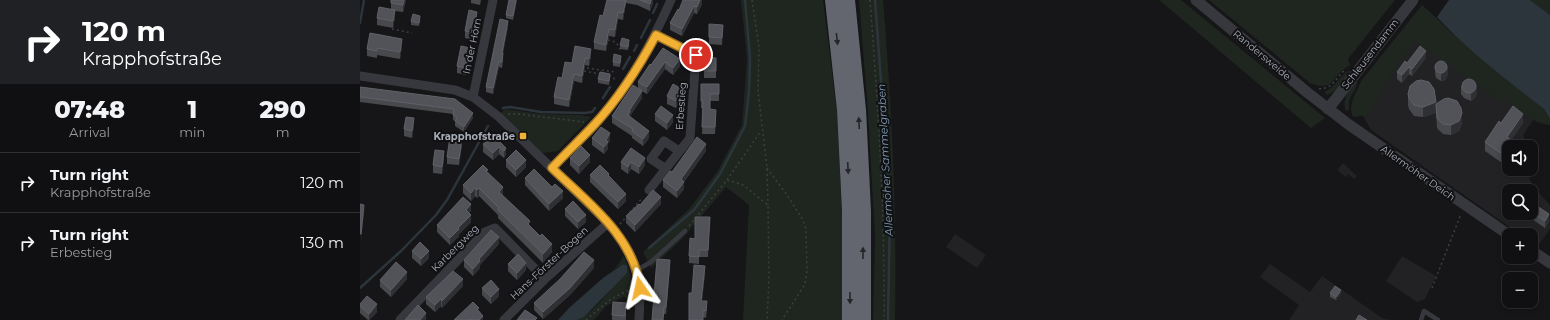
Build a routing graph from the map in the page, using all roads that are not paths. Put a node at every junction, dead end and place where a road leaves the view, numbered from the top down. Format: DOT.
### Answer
graph roads {
  1 [pos="493,0"];
  2 [pos="672,0"];
  3 [pos="833,0"];
  4 [pos="847,0"];
  5 [pos="1196,0"];
  6 [pos="1413,0"];
  7 [pos="656,35"];
  8 [pos="360,76"];
  9 [pos="473,97"];
  10 [pos="1328,109"];
  11 [pos="679,152"];
  12 [pos="552,168"];
  13 [pos="666,169"];
  14 [pos="649,190"];
  15 [pos="608,223"];
  16 [pos="1502,230"];
  17 [pos="685,231"];
  18 [pos="1538,255"];
  19 [pos="1550,263"];
  20 [pos="637,270"];
  21 [pos="545,279"];
  22 [pos="400,320"];
  23 [pos="504,320"];
  24 [pos="639,320"];
  25 [pos="850,320"];
  26 [pos="863,320"];
  27 [pos="1421,320"];
  28 [pos="1438,320"];
  1 -- 9 [label="street, In der Hörn"];
  2 -- 7 [label="street"];
  3 -- 25 [label="highway, one-way"];
  26 -- 4 [label="highway, one-way"];
  5 -- 10 [label="street, Randersweide"];
  6 -- 10 [label="street, Schleusendamm"];
  7 -- 11 [label="street, Erbestieg"];
  7 -- 12 [label="street"];
  8 -- 9 [label="street"];
  9 -- 12 [label="street"];
  10 -- 16 [label="street, Allermöher Deich"];
  11 -- 13 [label="street, Erbestieg"];
  11 -- 13 [label="street, Erbestieg"];
  12 -- 15 [label="street"];
  13 -- 14 [label="street, Erbestieg"];
  15 -- 20 [label="street"];
  15 -- 21 [label="street, Hans-Förster-Bogen"];
  17 -- 20 [label="lane"];
  18 -- 19 [label="street"];
  20 -- 24 [label="street"];
  21 -- 22 [label="street, Karbergweg"];
  21 -- 23 [label="street, Hans-Förster-Bogen"];
  27 -- 28 [label="lane"];
}
